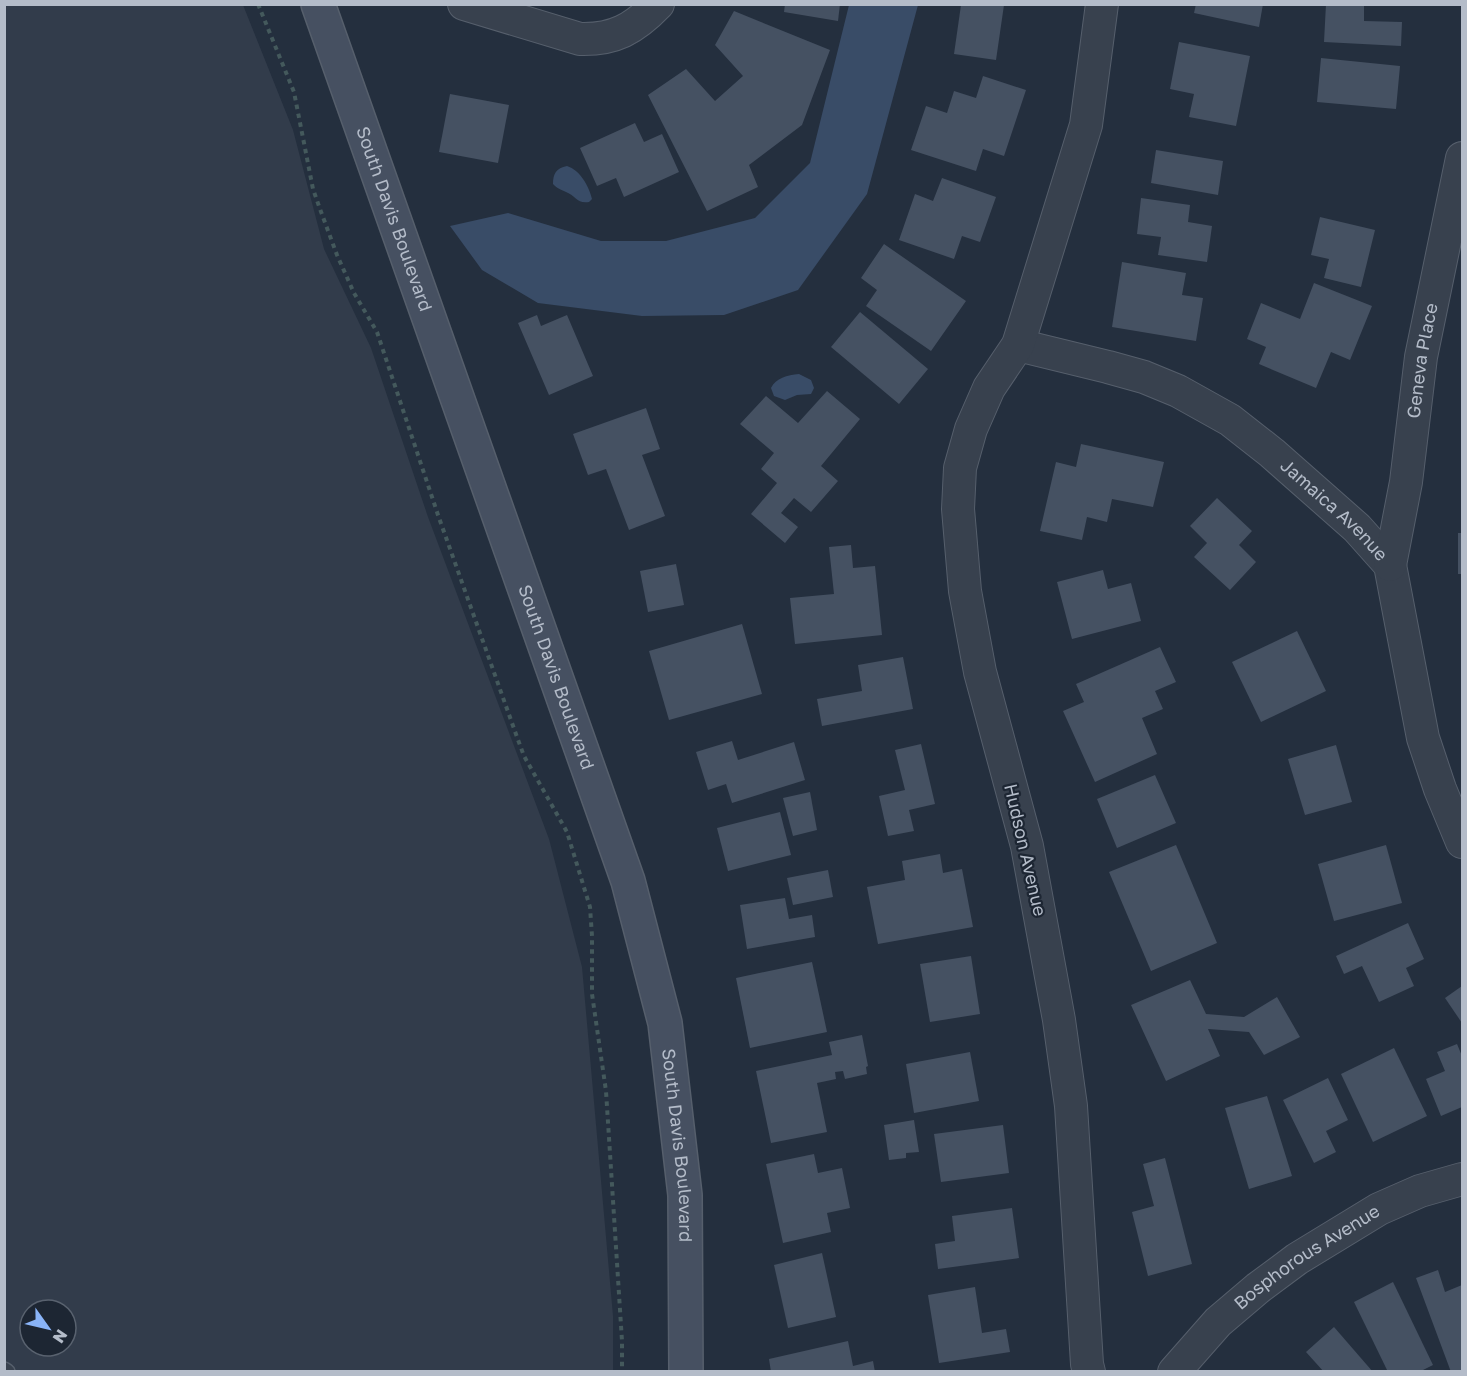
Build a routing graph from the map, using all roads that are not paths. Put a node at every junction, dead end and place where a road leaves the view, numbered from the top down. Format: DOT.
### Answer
graph roads {
  1 [pos="318,4"];
  2 [pos="464,4"];
  3 [pos="658,4"];
  4 [pos="1102,4"];
  5 [pos="1462,158"];
  6 [pos="1018,345"];
  7 [pos="1390,565"];
  8 [pos="1462,842"];
  9 [pos="1462,1179"];
  10 [pos="686,1371"];
  11 [pos="1089,1371"];
  12 [pos="1174,1371"];
  1 -- 10 [label="street, South Davis Boulevard"];
  2 -- 3 [label="street"];
  4 -- 6 [label="street"];
  5 -- 7 [label="street, Geneva Place"];
  6 -- 7 [label="street, Jamaica Avenue"];
  6 -- 11 [label="street, Hudson Avenue"];
  7 -- 8 [label="street, Jamaica Avenue"];
  9 -- 12 [label="street, Bosphorous Avenue"];
}
